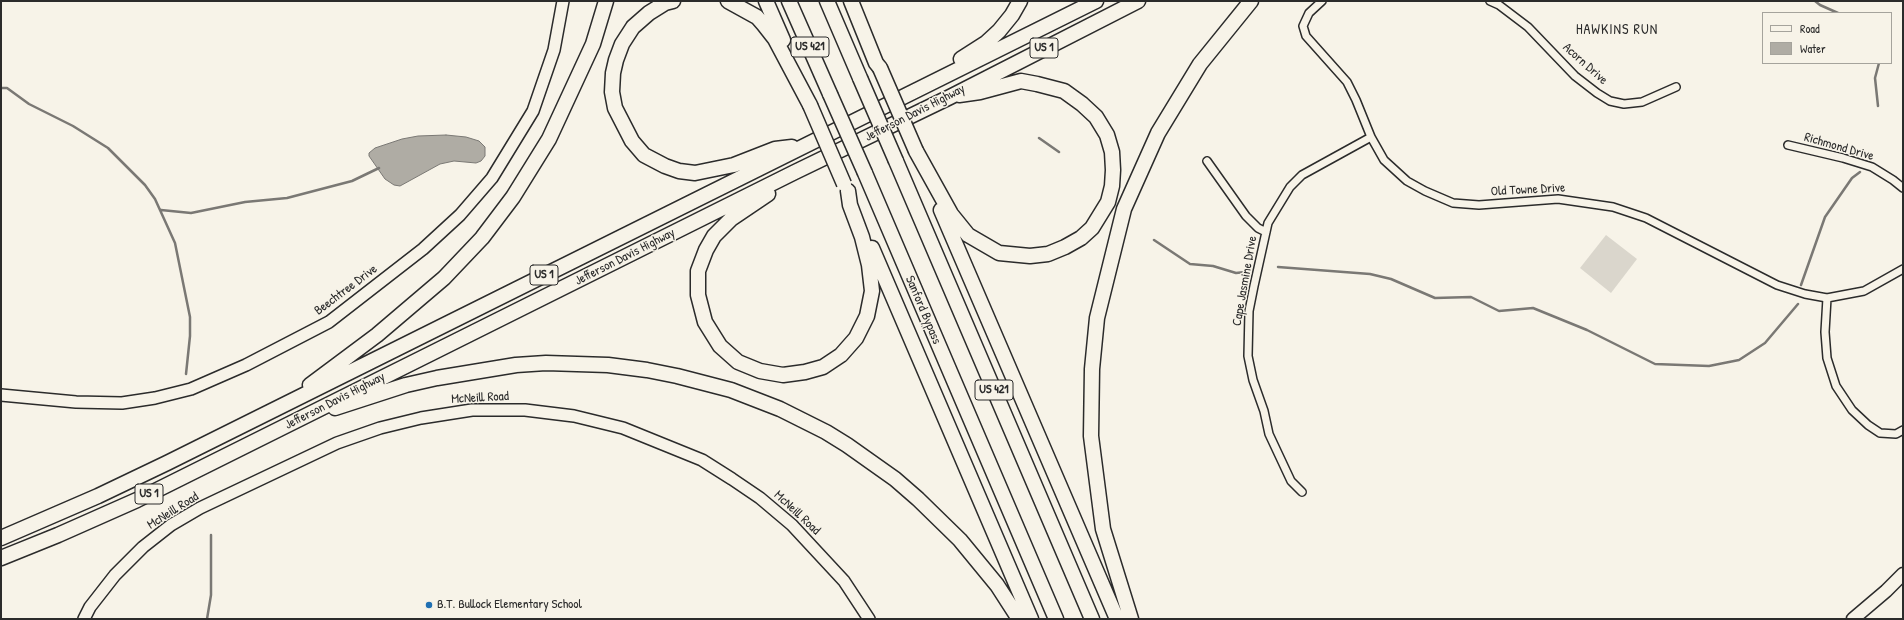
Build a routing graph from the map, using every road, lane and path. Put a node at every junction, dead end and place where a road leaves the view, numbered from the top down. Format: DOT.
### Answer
graph roads {
  1 [pos="563,1"];
  2 [pos="606,1"];
  3 [pos="673,1"];
  4 [pos="728,1"];
  5 [pos="766,1"];
  6 [pos="789,1"];
  7 [pos="827,1"];
  8 [pos="851,1"];
  9 [pos="858,1"];
  10 [pos="1020,1"];
  11 [pos="1096,1"];
  12 [pos="1138,1"];
  13 [pos="1251,1"];
  14 [pos="1322,1"];
  15 [pos="1490,1"];
  16 [pos="878,65"];
  17 [pos="944,76"];
  18 [pos="1676,87"];
  19 [pos="950,96"];
  20 [pos="810,105"];
  21 [pos="1371,137"];
  22 [pos="806,145"];
  23 [pos="1788,145"];
  24 [pos="916,151"];
  25 [pos="1207,161"];
  26 [pos="795,172"];
  27 [pos="846,188"];
  28 [pos="1903,188"];
  29 [pos="1266,232"];
  30 [pos="1903,269"];
  31 [pos="1827,298"];
  32 [pos="1,395"];
  33 [pos="281,406"];
  34 [pos="293,421"];
  35 [pos="1903,430"];
  36 [pos="1302,492"];
  37 [pos="1,538"];
  38 [pos="1,558"];
  39 [pos="1903,574"];
  40 [pos="84,619"];
  41 [pos="868,619"];
  42 [pos="1019,619"];
  43 [pos="1031,619"];
  44 [pos="1056,619"];
  45 [pos="1092,619"];
  46 [pos="1117,619"];
  47 [pos="1131,619"];
  48 [pos="1853,619"];
  1 -- 32 [label="street, Beechtree Drive"];
  2 -- 33 [label="highway"];
  3 -- 22 [label="highway"];
  4 -- 20 [label="highway"];
  5 -- 20 [label="highway"];
  6 -- 44 [label="highway, Sanford Bypass / US 421, bridge"];
  7 -- 45 [label="highway, US 421, bridge"];
  8 -- 16 [label="highway"];
  9 -- 16 [label="highway"];
  10 -- 17 [label="highway"];
  11 -- 17 [label="highway, Jefferson Davis Highway / US 1"];
  12 -- 19 [label="highway, Jefferson Davis Highway / US 1"];
  13 -- 47 [label="highway"];
  14 -- 21 [label="street, Old Towne Drive"];
  15 -- 18 [label="street, Acorn Drive"];
  16 -- 24 [label="highway, bridge"];
  17 -- 22 [label="highway, Jefferson Davis Highway / US 1"];
  19 -- 24 [label="highway"];
  19 -- 26 [label="highway, Jefferson Davis Highway / US 1"];
  20 -- 27 [label="highway, bridge"];
  21 -- 29 [label="street, Cape Jasmine Drive"];
  21 -- 31 [label="street, Old Towne Drive"];
  22 -- 33 [label="highway, Jefferson Davis Highway / US 1"];
  23 -- 28 [label="street, Richmond Drive"];
  24 -- 46 [label="highway"];
  25 -- 29 [label="street"];
  26 -- 27 [label="highway"];
  26 -- 34 [label="highway, Jefferson Davis Highway / US 1"];
  27 -- 43 [label="highway"];
  29 -- 36 [label="street, Cape Jasmine Drive"];
  30 -- 31 [label="street, Old Towne Drive"];
  31 -- 35 [label="street"];
  33 -- 37 [label="highway, Jefferson Davis Highway / US 1"];
  34 -- 38 [label="highway, Jefferson Davis Highway / US 1"];
  34 -- 42 [label="highway"];
  39 -- 48 [label="main road"];
  40 -- 41 [label="street, McNeill Road"];
}
